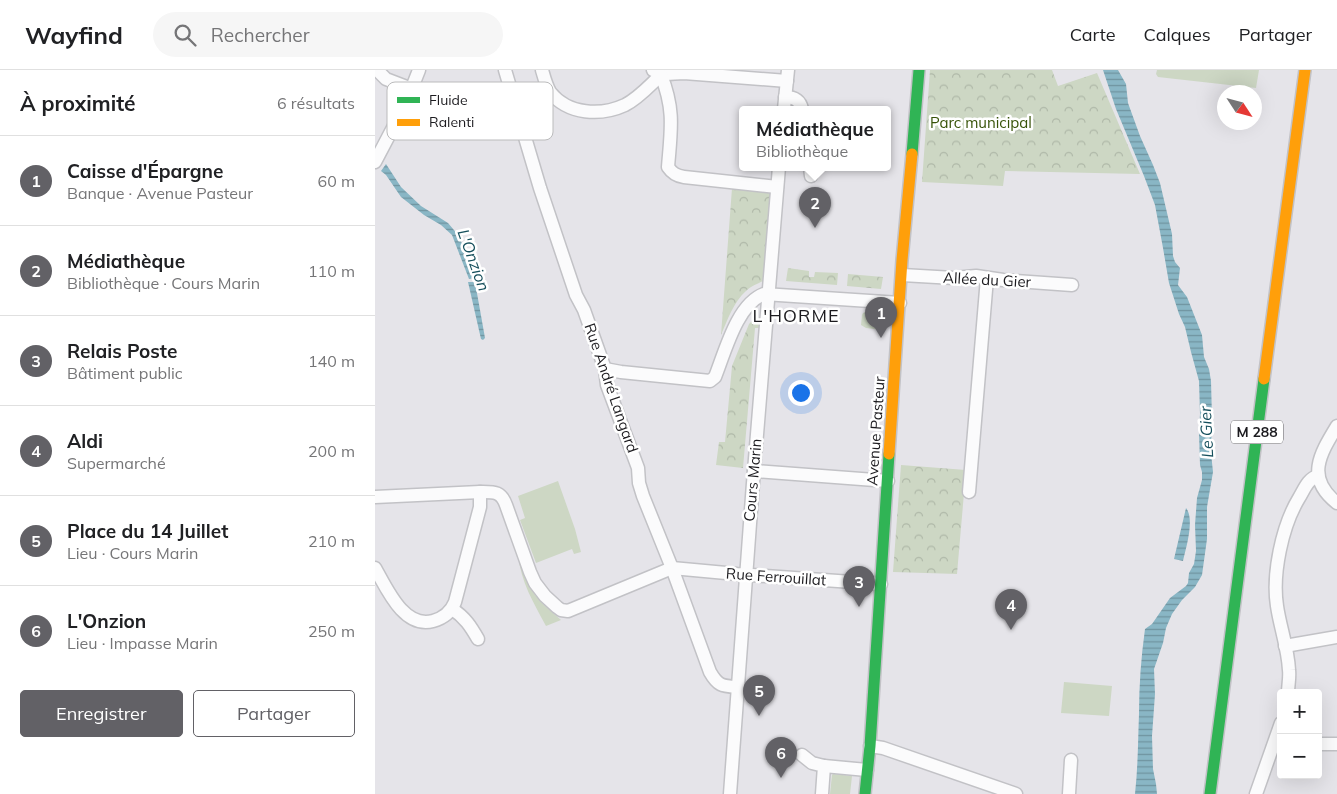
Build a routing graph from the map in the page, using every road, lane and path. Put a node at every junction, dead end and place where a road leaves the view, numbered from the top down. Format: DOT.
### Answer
graph roads {
  1 [pos="377,70"];
  2 [pos="419,70"];
  3 [pos="505,70"];
  4 [pos="541,70"];
  5 [pos="919,70"];
  6 [pos="1305,70"];
  7 [pos="659,72"];
  8 [pos="787,76"];
  9 [pos="394,82"];
  10 [pos="415,82"];
  11 [pos="509,82"];
  12 [pos="546,82"];
  13 [pos="553,95"];
  14 [pos="784,103"];
  15 [pos="801,106"];
  16 [pos="387,138"];
  17 [pos="526,140"];
  18 [pos="377,158"];
  19 [pos="779,171"];
  20 [pos="777,187"];
  21 [pos="902,275"];
  22 [pos="987,278"];
  23 [pos="1072,285"];
  24 [pos="768,294"];
  25 [pos="900,303"];
  26 [pos="605,369"];
  27 [pos="1337,426"];
  28 [pos="754,471"];
  29 [pos="1318,476"];
  30 [pos="888,481"];
  31 [pos="480,492"];
  32 [pos="969,492"];
  33 [pos="375,498"];
  34 [pos="1337,503"];
  35 [pos="375,568"];
  36 [pos="672,568"];
  37 [pos="746,575"];
  38 [pos="881,584"];
  39 [pos="452,609"];
  40 [pos="1337,637"];
  41 [pos="478,639"];
  42 [pos="1285,646"];
  43 [pos="737,687"];
  44 [pos="1288,689"];
  45 [pos="1277,743"];
  46 [pos="1322,744"];
  47 [pos="1337,744"];
  48 [pos="869,746"];
  49 [pos="802,755"];
  50 [pos="1071,760"];
  51 [pos="824,766"];
  52 [pos="867,770"];
  53 [pos="730,794"];
  54 [pos="822,794"];
  55 [pos="865,794"];
  56 [pos="1016,794"];
  57 [pos="1069,794"];
  58 [pos="1210,794"];
  59 [pos="1256,794"];
  1 -- 9 [label="street"];
  2 -- 10 [label="street"];
  3 -- 11 [label="street, Rue André Langard"];
  4 -- 12 [label="street"];
  5 -- 21 [label="main road, Avenue Pasteur"];
  6 -- 58 [label="main road, M 288"];
  7 -- 8 [label="street"];
  7 -- 13 [label="street"];
  7 -- 20 [label="street"];
  8 -- 14 [label="street"];
  14 -- 15 [label="street"];
  16 -- 18 [label="street"];
  17 -- 26 [label="street, Rue André Langard"];
  19 -- 20 [label="street, Cours Marin"];
  20 -- 24 [label="street, Cours Marin"];
  21 -- 22 [label="street, Allée du Gier"];
  21 -- 25 [label="main road, Avenue Pasteur"];
  22 -- 23 [label="street, Allée du Gier"];
  22 -- 32 [label="street"];
  24 -- 25 [label="street"];
  24 -- 26 [label="street"];
  24 -- 28 [label="street, Cours Marin"];
  25 -- 30 [label="main road, Avenue Pasteur"];
  26 -- 36 [label="street, Rue André Langard"];
  27 -- 29 [label="street"];
  28 -- 30 [label="street"];
  28 -- 37 [label="street, Cours Marin"];
  29 -- 34 [label="street"];
  29 -- 42 [label="street"];
  30 -- 38 [label="main road, Avenue Pasteur"];
  31 -- 33 [label="street"];
  31 -- 36 [label="street"];
  31 -- 39 [label="street"];
  35 -- 39 [label="street"];
  36 -- 37 [label="street, Rue Ferrouillat"];
  36 -- 43 [label="street, Rue André Langard"];
  37 -- 38 [label="street, Rue Ferrouillat"];
  37 -- 43 [label="street, Cours Marin"];
  38 -- 48 [label="main road, Avenue Pasteur"];
  39 -- 41 [label="street"];
  40 -- 42 [label="street"];
  42 -- 44 [label="street"];
  43 -- 53 [label="street, Cours Marin"];
  45 -- 59 [label="street"];
  46 -- 47 [label="street"];
  48 -- 52 [label="main road, Avenue Pasteur"];
  48 -- 56 [label="street"];
  49 -- 51 [label="street"];
  50 -- 57 [label="street"];
  51 -- 52 [label="street"];
  51 -- 54 [label="street"];
  52 -- 55 [label="main road, Avenue Pasteur"];
}
